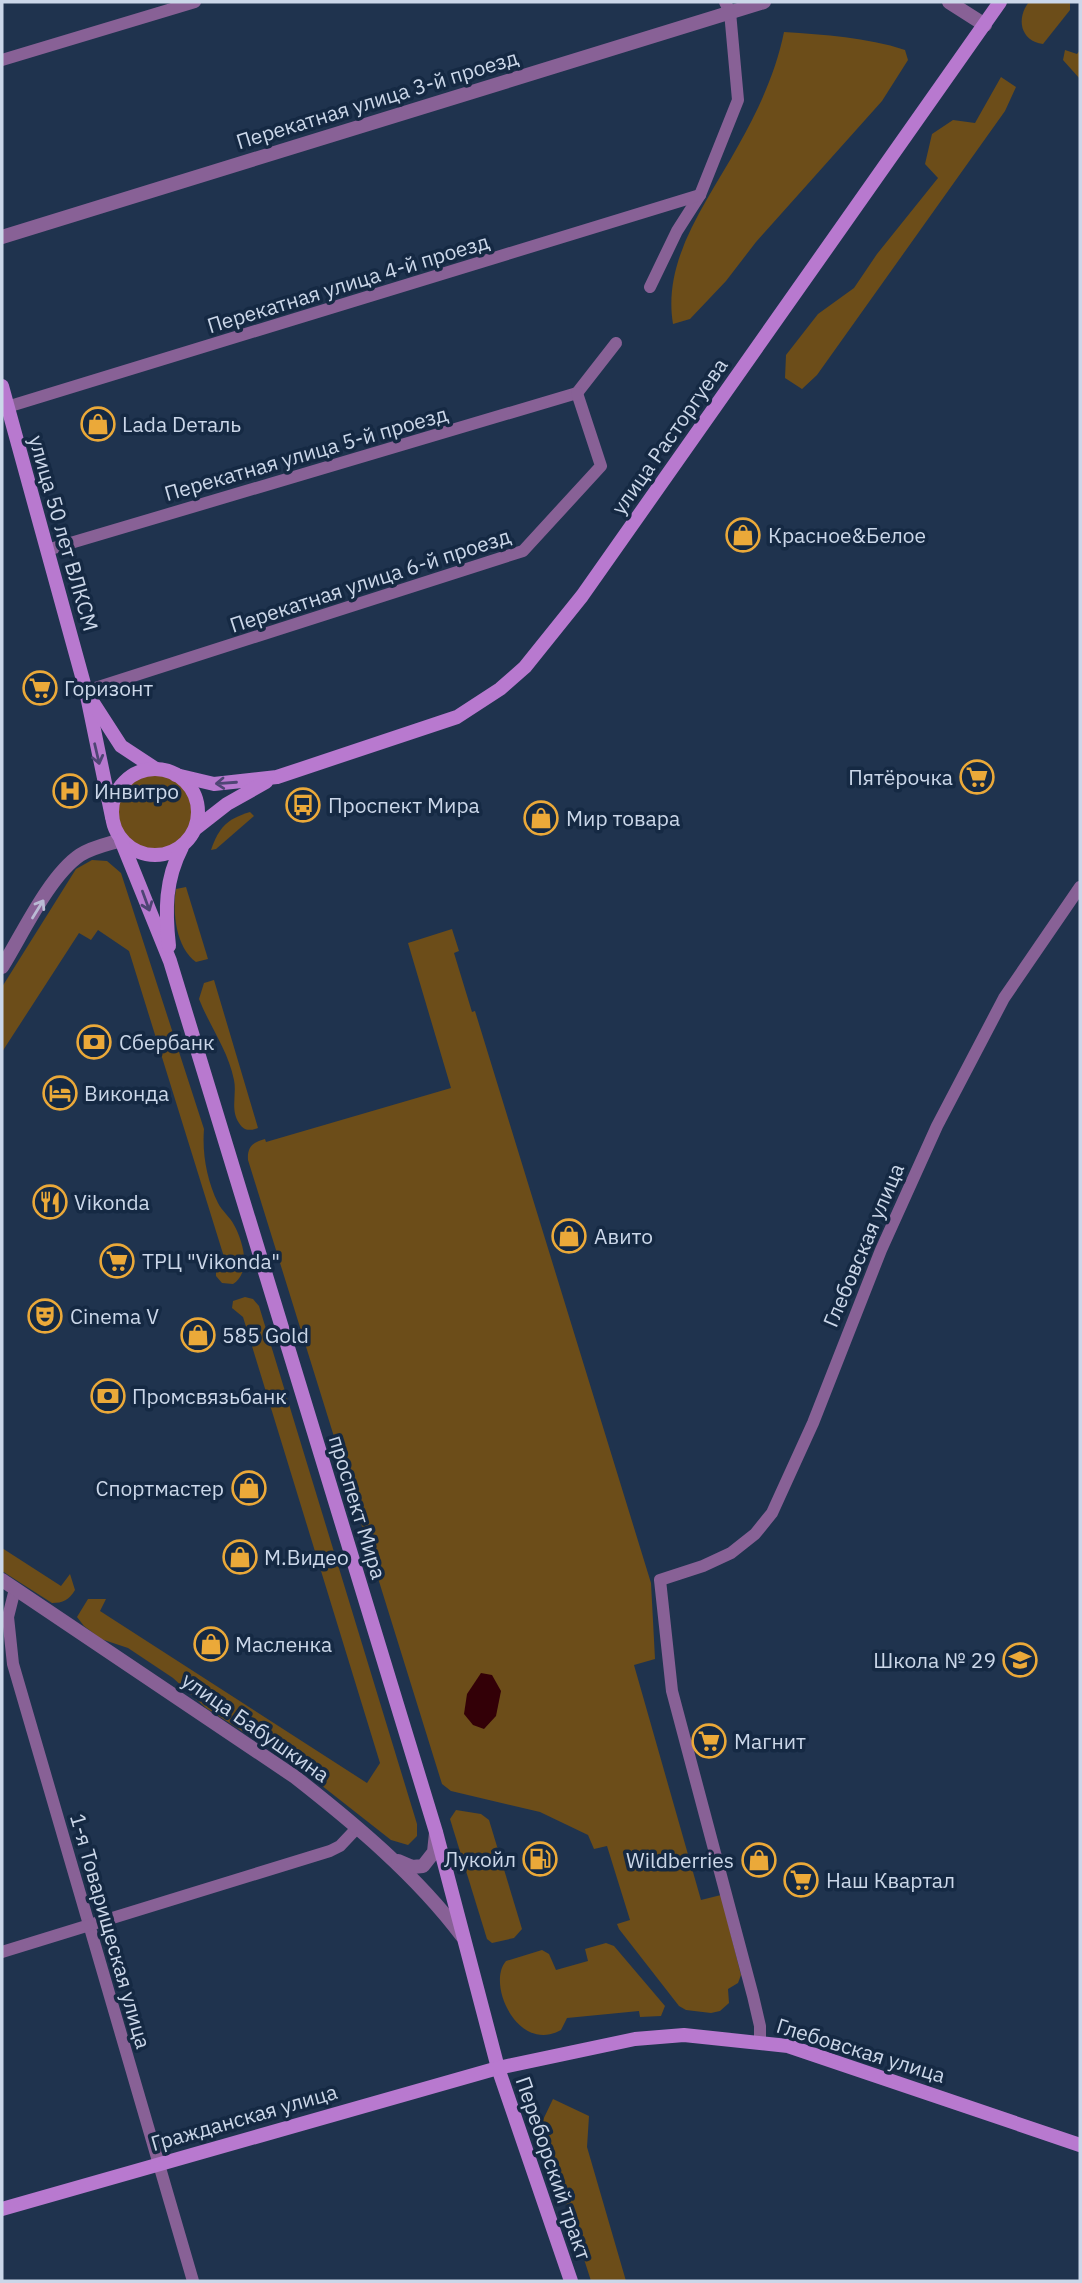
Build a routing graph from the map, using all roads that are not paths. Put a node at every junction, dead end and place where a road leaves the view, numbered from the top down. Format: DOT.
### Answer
graph roads {
  1 [pos="195,2"];
  2 [pos="764,2"];
  3 [pos="949,2"];
  4 [pos="1000,2"];
  5 [pos="727,7"];
  6 [pos="985,25"];
  7 [pos="2,60"];
  8 [pos="700,195"];
  9 [pos="2,237"];
  10 [pos="650,288"];
  11 [pos="616,343"];
  12 [pos="2,386"];
  13 [pos="577,393"];
  14 [pos="7,407"];
  15 [pos="47,550"];
  16 [pos="86,691"];
  17 [pos="156,769"];
  18 [pos="176,775"];
  19 [pos="277,777"];
  20 [pos="112,817"];
  21 [pos="195,829"];
  22 [pos="121,840"];
  23 [pos="183,846"];
  24 [pos="1080,887"];
  25 [pos="170,961"];
  26 [pos="2,967"];
  27 [pos="2,1580"];
  28 [pos="16,1590"];
  29 [pos="357,1828"];
  30 [pos="436,1832"];
  31 [pos="380,1849"];
  32 [pos="90,1926"];
  33 [pos="462,1936"];
  34 [pos="2,1952"];
  35 [pos="760,2041"];
  36 [pos="498,2068"];
  37 [pos="1080,2145"];
  38 [pos="158,2163"];
  39 [pos="2,2209"];
  40 [pos="193,2281"];
  41 [pos="571,2281"];
  1 -- 7 [label="street"];
  2 -- 5 [label="street, Перекатная улица 3-й проезд"];
  3 -- 6 [label="street"];
  4 -- 6 [label="main road, улица Расторгуева"];
  5 -- 8 [label="street"];
  5 -- 9 [label="street, Перекатная улица 3-й проезд"];
  6 -- 19 [label="main road, улица Расторгуева"];
  8 -- 10 [label="street"];
  8 -- 14 [label="street, Перекатная улица 4-й проезд"];
  11 -- 13 [label="street"];
  12 -- 14 [label="main road, улица 50 лет ВЛКСМ"];
  13 -- 15 [label="street, Перекатная улица 5-й проезд"];
  13 -- 16 [label="street, Перекатная улица 6-й проезд"];
  14 -- 15 [label="main road, улица 50 лет ВЛКСМ"];
  15 -- 16 [label="main road, улица 50 лет ВЛКСМ"];
  16 -- 17 [label="main road, улица 50 лет ВЛКСМ"];
  16 -- 20 [label="main road, улица 50 лет ВЛКСМ, one-way"];
  17 -- 18 [label="main road, улица 50 лет ВЛКСМ"];
  17 -- 20 [label="main road"];
  19 -- 18 [label="main road, улица Расторгуева, one-way"];
  18 -- 21 [label="main road"];
  19 -- 21 [label="main road, улица Расторгуева"];
  20 -- 22 [label="main road, улица 50 лет ВЛКСМ"];
  21 -- 23 [label="main road"];
  22 -- 23 [label="main road"];
  22 -- 25 [label="main road, проспект Мира, one-way"];
  26 -- 22 [label="street, one-way"];
  23 -- 25 [label="main road, проспект Мира"];
  24 -- 35 [label="street, Глебовская улица"];
  25 -- 30 [label="main road, проспект Мира"];
  27 -- 28 [label="street, улица Бабушкина"];
  28 -- 29 [label="street, улица Бабушкина"];
  28 -- 32 [label="street, 1-я Товарищеская улица"];
  29 -- 31 [label="street, улица Бабушкина"];
  29 -- 32 [label="street"];
  30 -- 31 [label="street"];
  30 -- 33 [label="main road, проспект Мира"];
  31 -- 33 [label="street, улица Бабушкина"];
  32 -- 34 [label="street"];
  32 -- 38 [label="street, 1-я Товарищеская улица"];
  33 -- 36 [label="main road, проспект Мира"];
  35 -- 36 [label="main road, Глебовская улица"];
  35 -- 37 [label="main road, Глебовская улица"];
  36 -- 38 [label="main road, Гражданская улица"];
  36 -- 41 [label="main road, Переборский тракт"];
  38 -- 39 [label="main road, Гражданская улица"];
  38 -- 40 [label="street, 1-я Товарищеская улица"];
}
